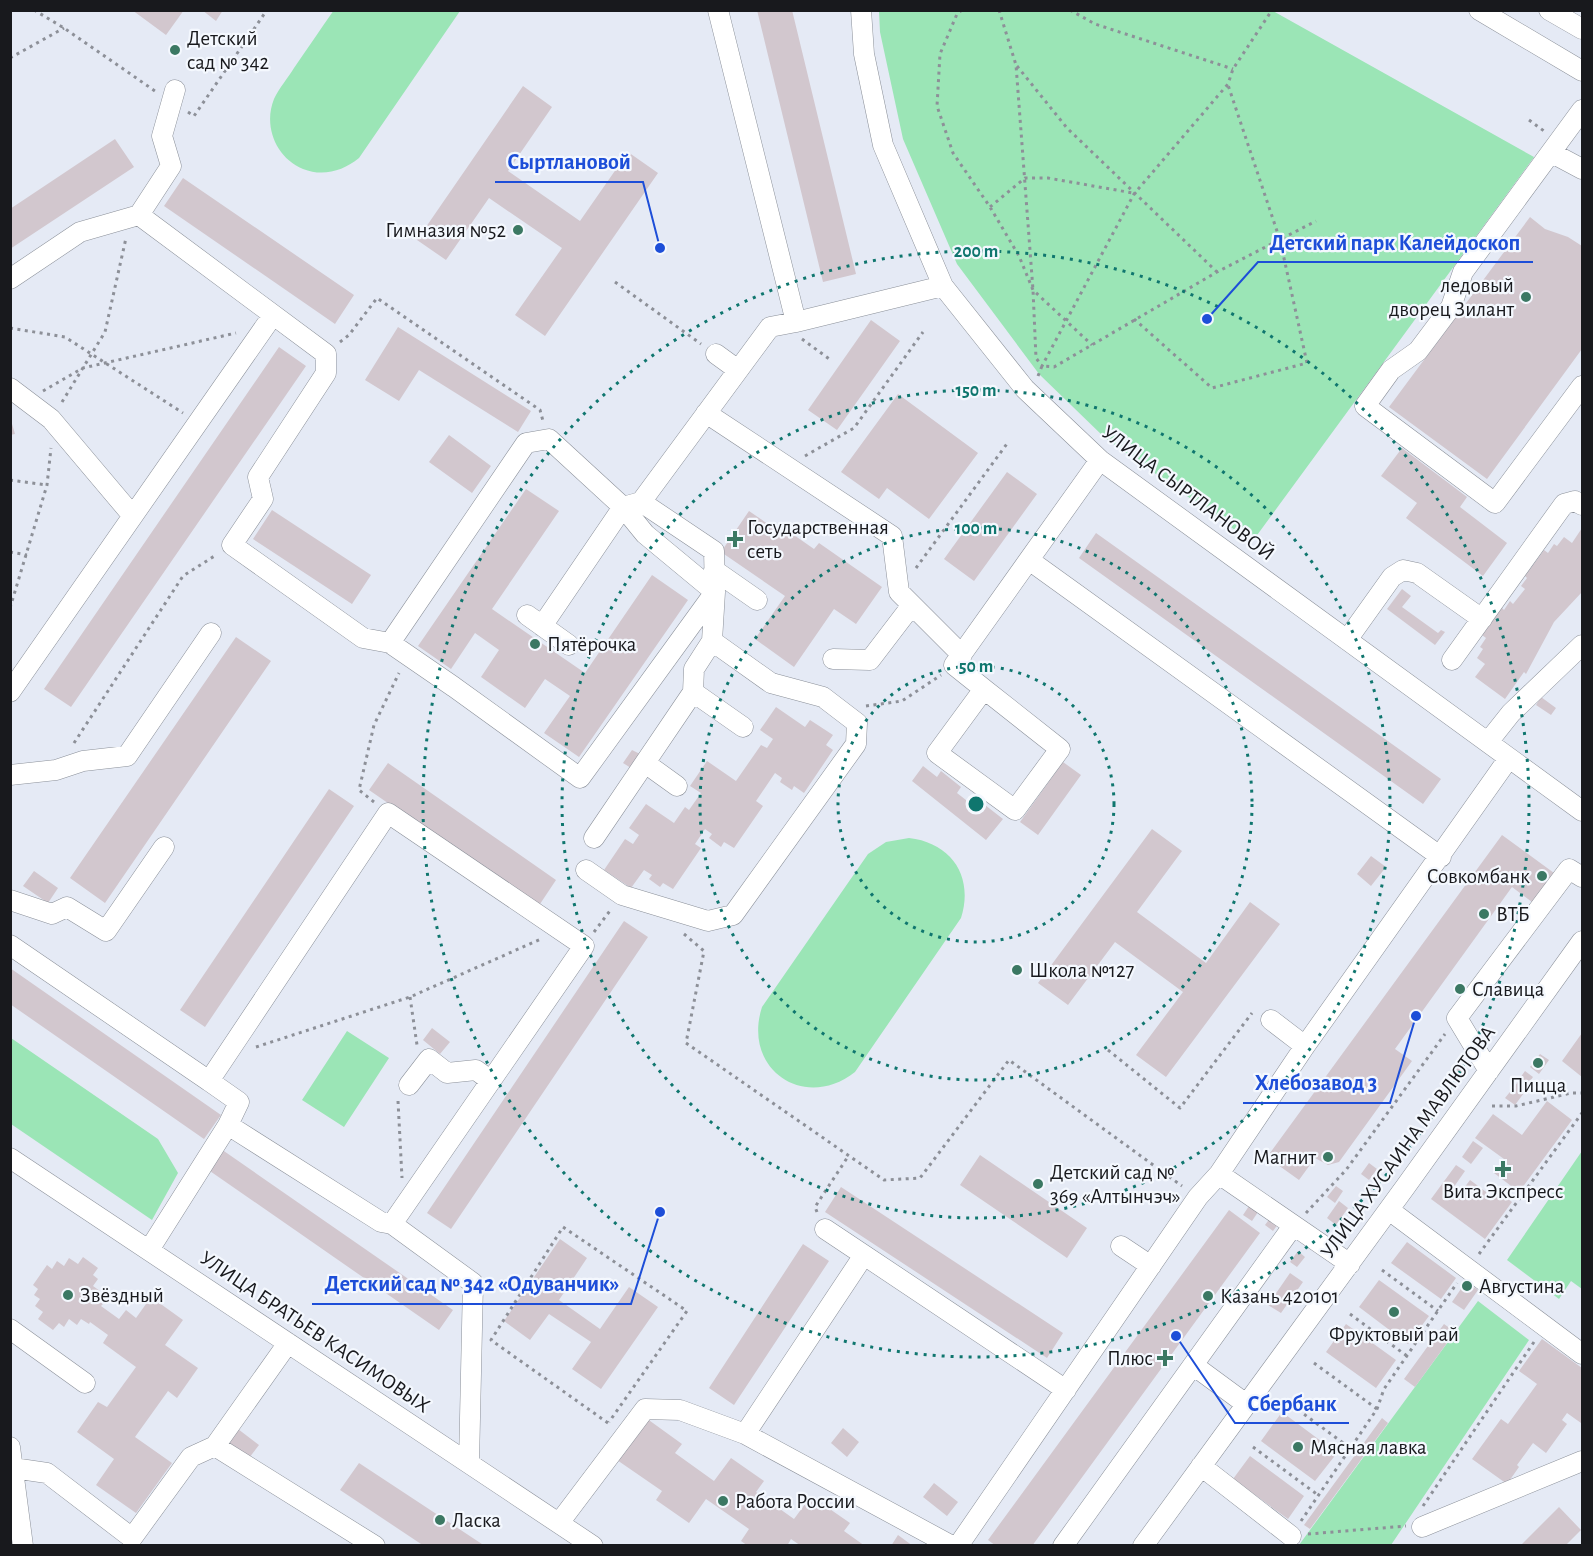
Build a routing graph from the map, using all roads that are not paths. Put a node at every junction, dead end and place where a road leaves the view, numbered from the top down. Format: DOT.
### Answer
graph roads {
  1 [pos="718,10"];
  2 [pos="861,10"];
  3 [pos="1479,10"];
  4 [pos="1549,10"];
  5 [pos="1582,29"];
  6 [pos="1582,71"];
  7 [pos="173,96"];
  8 [pos="1582,110"];
  9 [pos="1552,153"];
  10 [pos="1582,169"];
  11 [pos="135,216"];
  12 [pos="10,279"];
  13 [pos="943,286"];
  14 [pos="269,321"];
  15 [pos="796,322"];
  16 [pos="716,354"];
  17 [pos="738,370"];
  18 [pos="1582,386"];
  19 [pos="10,388"];
  20 [pos="706,413"];
  21 [pos="1100,460"];
  22 [pos="632,504"];
  23 [pos="1582,505"];
  24 [pos="132,515"];
  25 [pos="1029,560"];
  26 [pos="714,570"];
  27 [pos="715,592"];
  28 [pos="905,598"];
  29 [pos="757,600"];
  30 [pos="1482,619"];
  31 [pos="211,633"];
  32 [pos="1347,640"];
  33 [pos="712,641"];
  34 [pos="390,643"];
  35 [pos="569,645"];
  36 [pos="1582,645"];
  37 [pos="834,659"];
  38 [pos="958,660"];
  39 [pos="1452,660"];
  40 [pos="984,689"];
  41 [pos="10,692"];
  42 [pos="693,692"];
  43 [pos="743,728"];
  44 [pos="1488,742"];
  45 [pos="1509,758"];
  46 [pos="645,763"];
  47 [pos="10,775"];
  48 [pos="677,786"];
  49 [pos="1582,811"];
  50 [pos="594,838"];
  51 [pos="164,847"];
  52 [pos="1441,857"];
  53 [pos="586,870"];
  54 [pos="1582,877"];
  55 [pos="10,900"];
  56 [pos="1582,941"];
  57 [pos="10,945"];
  58 [pos="1271,1020"];
  59 [pos="1305,1046"];
  60 [pos="1489,1071"];
  61 [pos="209,1081"];
  62 [pos="491,1081"];
  63 [pos="409,1085"];
  64 [pos="228,1125"];
  65 [pos="10,1158"];
  66 [pos="1219,1173"];
  67 [pos="1389,1210"];
  68 [pos="398,1217"];
  69 [pos="1293,1226"];
  70 [pos="825,1229"];
  71 [pos="1121,1246"];
  72 [pos="149,1250"];
  73 [pos="864,1255"];
  74 [pos="1350,1264"];
  75 [pos="1151,1266"];
  76 [pos="10,1329"];
  77 [pos="288,1343"];
  78 [pos="1582,1354"];
  79 [pos="1192,1365"];
  80 [pos="85,1383"];
  81 [pos="1066,1390"];
  82 [pos="1246,1404"];
  83 [pos="745,1434"];
  84 [pos="215,1446"];
  85 [pos="10,1447"];
  86 [pos="1582,1461"];
  87 [pos="469,1463"];
  88 [pos="1201,1466"];
  89 [pos="13,1468"];
  90 [pos="559,1523"];
  91 [pos="1422,1527"];
  92 [pos="1291,1536"];
  93 [pos="23,1545"];
  94 [pos="375,1545"];
  95 [pos="593,1545"];
  96 [pos="952,1545"];
  97 [pos="958,1545"];
  98 [pos="1063,1545"];
  99 [pos="1143,1545"];
  1 -- 15 [label="street"];
  2 -- 13 [label="street, УЛИЦА СЫРТЛАНОВОЙ"];
  3 -- 6 [label="street"];
  4 -- 5 [label="street"];
  7 -- 11 [label="street"];
  8 -- 9 [label="street"];
  9 -- 10 [label="street"];
  9 -- 18 [label="street"];
  11 -- 12 [label="street"];
  11 -- 14 [label="street"];
  13 -- 15 [label="street"];
  13 -- 21 [label="street, УЛИЦА СЫРТЛАНОВОЙ"];
  14 -- 24 [label="street"];
  14 -- 34 [label="street"];
  15 -- 17 [label="street"];
  16 -- 17 [label="street"];
  17 -- 20 [label="street"];
  19 -- 24 [label="street"];
  20 -- 22 [label="street"];
  20 -- 28 [label="street"];
  21 -- 25 [label="street"];
  21 -- 32 [label="street, УЛИЦА СЫРТЛАНОВОЙ"];
  22 -- 26 [label="street"];
  22 -- 27 [label="street"];
  22 -- 34 [label="street"];
  22 -- 35 [label="street"];
  23 -- 30 [label="street"];
  24 -- 41 [label="street"];
  25 -- 38 [label="street"];
  25 -- 52 [label="street"];
  26 -- 27 [label="street"];
  26 -- 29 [label="street"];
  27 -- 33 [label="street"];
  27 -- 34 [label="street"];
  28 -- 37 [label="street"];
  28 -- 38 [label="street"];
  30 -- 32 [label="street"];
  30 -- 39 [label="street"];
  31 -- 47 [label="street"];
  32 -- 44 [label="street, УЛИЦА СЫРТЛАНОВОЙ"];
  33 -- 42 [label="street"];
  33 -- 53 [label="street"];
  36 -- 44 [label="street"];
  38 -- 40 [label="street"];
  40 -- 40 [label="street"];
  42 -- 43 [label="street"];
  42 -- 46 [label="street"];
  44 -- 45 [label="street, УЛИЦА СЫРТЛАНОВОЙ"];
  45 -- 49 [label="street, УЛИЦА СЫРТЛАНОВОЙ"];
  45 -- 52 [label="street"];
  46 -- 48 [label="street"];
  46 -- 50 [label="street"];
  51 -- 55 [label="street"];
  52 -- 59 [label="street"];
  54 -- 60 [label="street"];
  56 -- 60 [label="street, УЛИЦА ХУСАИНА МАВЛЮТОВА"];
  57 -- 61 [label="street"];
  58 -- 59 [label="street"];
  59 -- 66 [label="street"];
  60 -- 67 [label="street, УЛИЦА ХУСАИНА МАВЛЮТОВА"];
  61 -- 62 [label="street"];
  61 -- 64 [label="street"];
  62 -- 63 [label="street"];
  62 -- 68 [label="street"];
  64 -- 68 [label="street"];
  64 -- 72 [label="street"];
  65 -- 72 [label="street, УЛИЦА БРАТЬЕВ КАСИМОВЫХ"];
  66 -- 69 [label="street"];
  66 -- 75 [label="street"];
  67 -- 74 [label="street, УЛИЦА ХУСАИНА МАВЛЮТОВА"];
  67 -- 78 [label="street"];
  68 -- 87 [label="street"];
  69 -- 74 [label="street"];
  69 -- 79 [label="street"];
  70 -- 73 [label="street"];
  71 -- 75 [label="street"];
  72 -- 77 [label="street, УЛИЦА БРАТЬЕВ КАСИМОВЫХ"];
  73 -- 81 [label="street"];
  73 -- 83 [label="street"];
  74 -- 82 [label="street, УЛИЦА ХУСАИНА МАВЛЮТОВА"];
  75 -- 81 [label="street"];
  76 -- 80 [label="street"];
  77 -- 84 [label="street"];
  77 -- 87 [label="street, УЛИЦА БРАТЬЕВ КАСИМОВЫХ"];
  79 -- 82 [label="street"];
  79 -- 98 [label="street"];
  81 -- 97 [label="street"];
  82 -- 88 [label="street, УЛИЦА ХУСАИНА МАВЛЮТОВА"];
  83 -- 90 [label="street"];
  83 -- 96 [label="street"];
  84 -- 89 [label="street"];
  84 -- 94 [label="street"];
  85 -- 89 [label="street"];
  86 -- 91 [label="street"];
  87 -- 90 [label="street, УЛИЦА БРАТЬЕВ КАСИМОВЫХ"];
  88 -- 92 [label="street"];
  88 -- 99 [label="street, УЛИЦА ХУСАИНА МАВЛЮТОВА"];
  89 -- 93 [label="street"];
  90 -- 95 [label="street, УЛИЦА БРАТЬЕВ КАСИМОВЫХ"];
}
